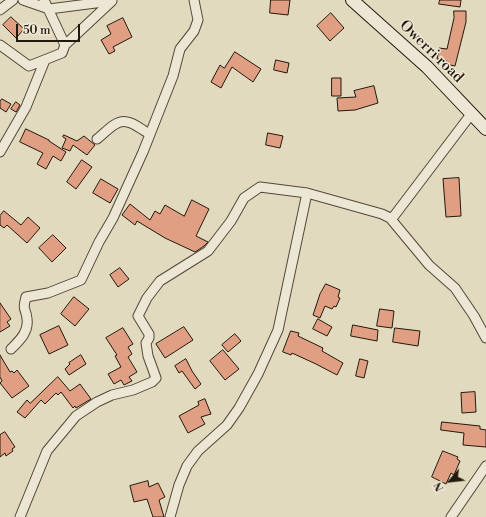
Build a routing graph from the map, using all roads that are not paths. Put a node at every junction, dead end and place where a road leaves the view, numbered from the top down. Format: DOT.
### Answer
graph roads {
  1 [pos="13,0"];
  2 [pos="23,0"];
  3 [pos="44,0"];
  4 [pos="194,0"];
  5 [pos="352,0"];
  6 [pos="114,1"];
  7 [pos="0,10"];
  8 [pos="48,10"];
  9 [pos="0,44"];
  10 [pos="65,45"];
  11 [pos="45,60"];
  12 [pos="472,113"];
  13 [pos="486,130"];
  14 [pos="150,134"];
  15 [pos="97,139"];
  16 [pos="0,152"];
  17 [pos="307,194"];
  18 [pos="390,218"];
  19 [pos="486,338"];
  20 [pos="11,349"];
  21 [pos="486,466"];
  22 [pos="20,517"];
  23 [pos="170,517"];
  24 [pos="451,517"];
  1 -- 7 [label="street"];
  2 -- 8 [label="street"];
  3 -- 8 [label="street"];
  4 -- 14 [label="street"];
  5 -- 12 [label="main road, Owerri road"];
  6 -- 8 [label="street"];
  6 -- 10 [label="street"];
  8 -- 10 [label="street"];
  9 -- 11 [label="street"];
  10 -- 11 [label="street"];
  11 -- 16 [label="street"];
  12 -- 13 [label="main road, Owerri road"];
  12 -- 18 [label="street"];
  14 -- 15 [label="street"];
  14 -- 20 [label="street"];
  17 -- 18 [label="street"];
  17 -- 22 [label="street"];
  17 -- 23 [label="street"];
  18 -- 19 [label="street"];
  21 -- 24 [label="street"];
}
